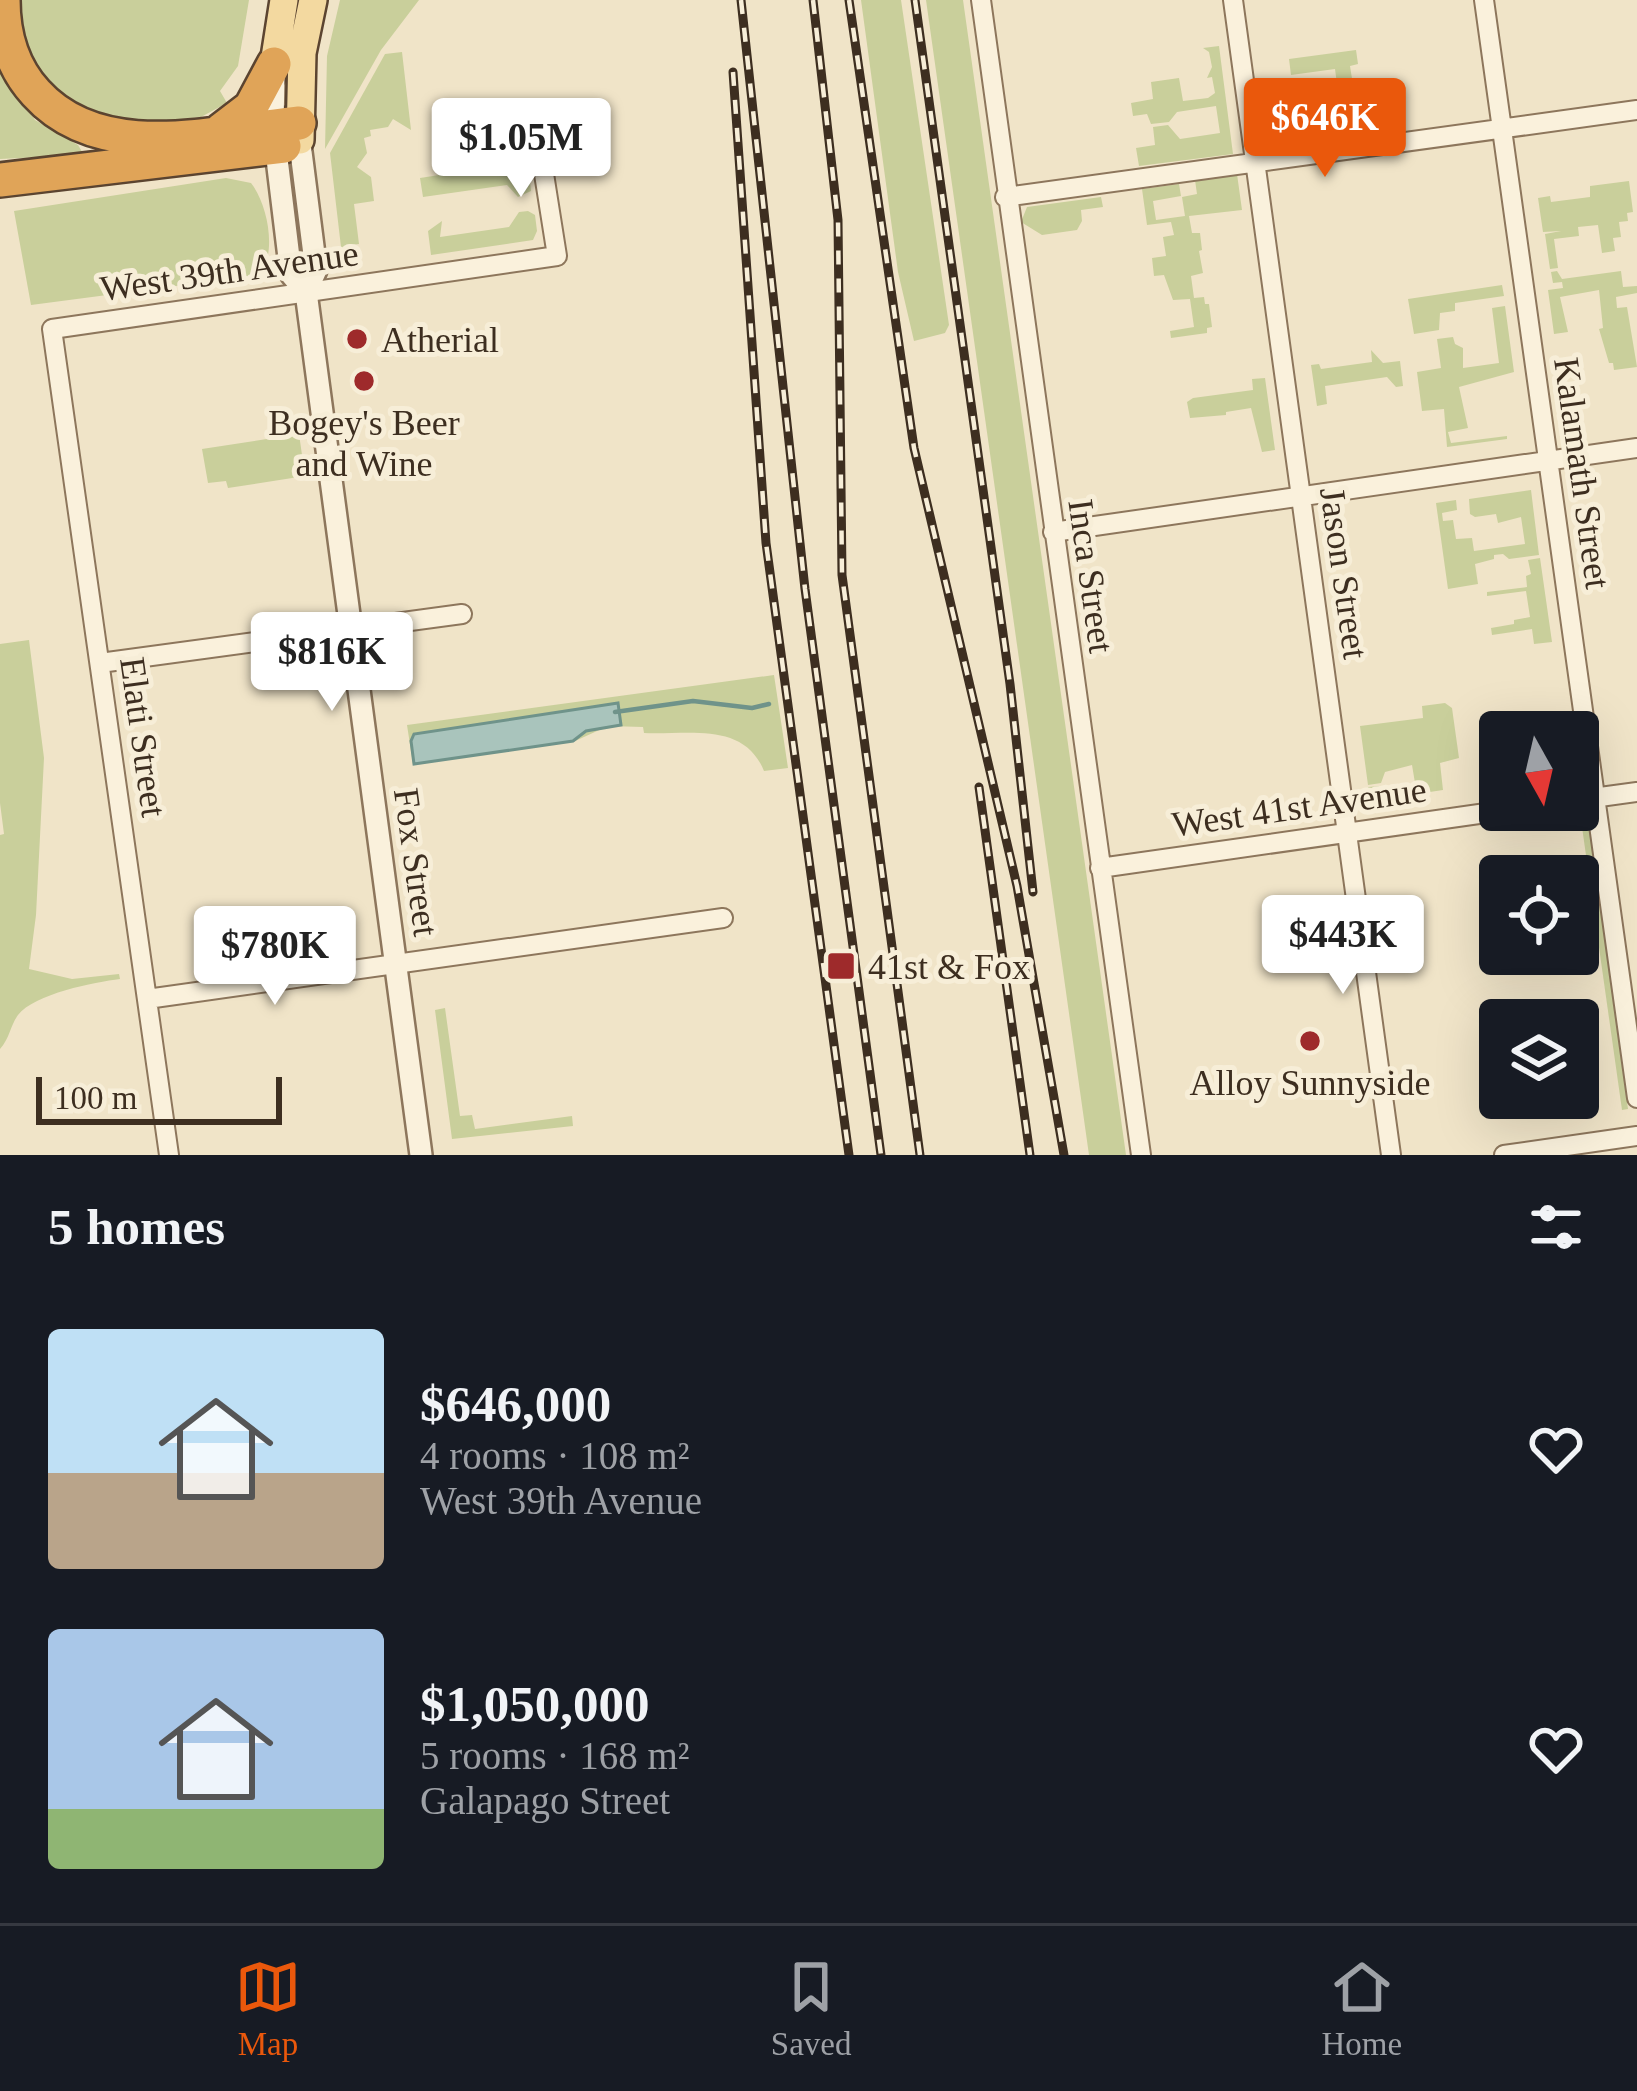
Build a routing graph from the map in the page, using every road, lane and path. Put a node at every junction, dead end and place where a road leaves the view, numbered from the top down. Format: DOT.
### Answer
graph roads {
  1 [pos="3,0"];
  2 [pos="313,0"];
  3 [pos="1233,0"];
  4 [pos="1484,0"];
  5 [pos="980,3"];
  6 [pos="284,7"];
  7 [pos="274,64"];
  8 [pos="1637,110"];
  9 [pos="1502,129"];
  10 [pos="220,131"];
  11 [pos="287,135"];
  12 [pos="538,136"];
  13 [pos="1255,163"];
  14 [pos="0,176"];
  15 [pos="1005,197"];
  16 [pos="306,292"];
  17 [pos="52,329"];
  18 [pos="1637,448"];
  19 [pos="1548,461"];
  20 [pos="1301,496"];
  21 [pos="1053,532"];
  22 [pos="461,614"];
  23 [pos="352,628"];
  24 [pos="100,663"];
  25 [pos="1577,711"];
  26 [pos="1637,791"];
  27 [pos="1599,797"];
  28 [pos="1479,814"];
  29 [pos="1592,831"];
  30 [pos="1347,832"];
  31 [pos="1100,868"];
  32 [pos="723,918"];
  33 [pos="395,964"];
  34 [pos="147,999"];
  35 [pos="1637,1098"];
  36 [pos="1637,1136"];
  37 [pos="169,1155"];
  38 [pos="421,1155"];
  39 [pos="1141,1155"];
  40 [pos="1391,1155"];
  41 [pos="1504,1155"];
  1 -- 10 [label="highway"];
  2 -- 11 [label="main road, Fox Street"];
  3 -- 13 [label="street, Jason Street"];
  4 -- 9 [label="street, Kalamath Street"];
  5 -- 15 [label="street, Inca Street"];
  6 -- 7 [label="main road, Fox Street"];
  7 -- 10 [label="highway"];
  7 -- 11 [label="street, Fox Street"];
  8 -- 9 [label="street"];
  9 -- 13 [label="street"];
  9 -- 19 [label="street, Kalamath Street"];
  10 -- 11 [label="highway"];
  11 -- 14 [label="highway"];
  11 -- 16 [label="street, Fox Street"];
  12 -- 16 [label="street, West 39th Avenue"];
  13 -- 15 [label="street"];
  13 -- 20 [label="street, Jason Street"];
  15 -- 21 [label="street, Inca Street"];
  16 -- 17 [label="street, West 39th Avenue"];
  16 -- 23 [label="street, Fox Street"];
  17 -- 24 [label="street, Elati Street"];
  18 -- 19 [label="street"];
  19 -- 20 [label="street"];
  19 -- 25 [label="street, Kalamath Street"];
  20 -- 21 [label="street"];
  20 -- 30 [label="street, Jason Street"];
  21 -- 31 [label="street, Inca Street"];
  22 -- 23 [label="street"];
  23 -- 24 [label="street"];
  23 -- 33 [label="street, Fox Street"];
  24 -- 34 [label="street, Elati Street"];
  26 -- 27 [label="street"];
  28 -- 30 [label="street, West 41st Avenue"];
  29 -- 35 [label="street, Kalamath Street"];
  30 -- 31 [label="street, West 41st Avenue"];
  30 -- 40 [label="street, Jason Street"];
  31 -- 39 [label="street, Inca Street"];
  32 -- 33 [label="street"];
  33 -- 34 [label="street"];
  33 -- 38 [label="street, Fox Street"];
  34 -- 37 [label="street, Elati Street"];
  36 -- 41 [label="street"];
}
